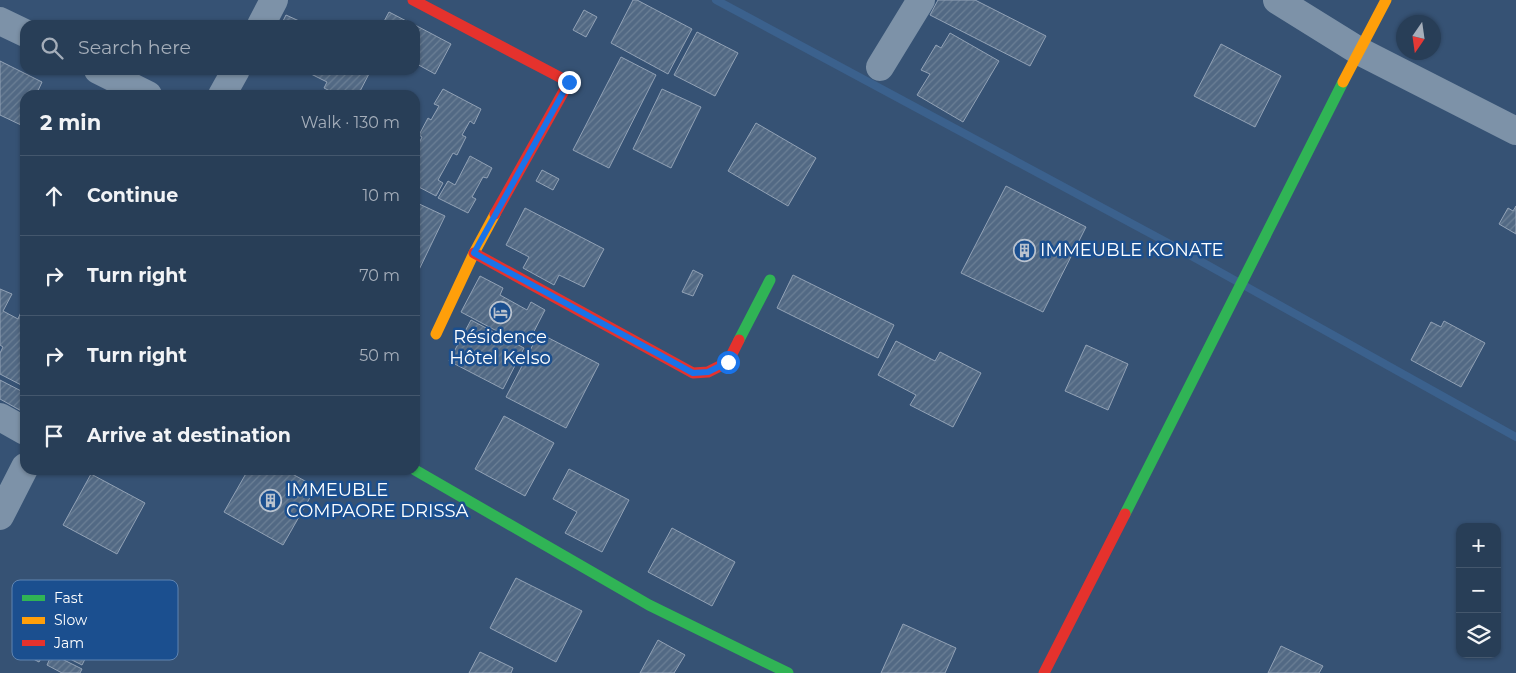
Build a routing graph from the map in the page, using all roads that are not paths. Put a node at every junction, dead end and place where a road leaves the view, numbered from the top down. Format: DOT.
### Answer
graph roads {
  1 [pos="274,0"];
  2 [pos="413,0"];
  3 [pos="921,0"];
  4 [pos="1277,0"];
  5 [pos="1386,0"];
  6 [pos="263,20"];
  7 [pos="0,21"];
  8 [pos="20,31"];
  9 [pos="1359,51"];
  10 [pos="880,67"];
  11 [pos="108,75"];
  12 [pos="233,75"];
  13 [pos="138,90"];
  14 [pos="225,90"];
  15 [pos="1516,131"];
  16 [pos="474,253"];
  17 [pos="770,280"];
  18 [pos="436,334"];
  19 [pos="0,417"];
  20 [pos="20,428"];
  21 [pos="420,473"];
  22 [pos="21,475"];
  23 [pos="0,516"];
  24 [pos="788,673"];
  25 [pos="1044,673"];
  1 -- 6 [label="street"];
  2 -- 16 [label="street"];
  3 -- 10 [label="street"];
  4 -- 9 [label="street"];
  5 -- 9 [label="street"];
  7 -- 8 [label="street"];
  9 -- 15 [label="street"];
  9 -- 25 [label="street"];
  11 -- 13 [label="street"];
  12 -- 14 [label="street"];
  16 -- 17 [label="street"];
  16 -- 18 [label="street"];
  19 -- 20 [label="street"];
  21 -- 24 [label="street"];
  22 -- 23 [label="street"];
}
